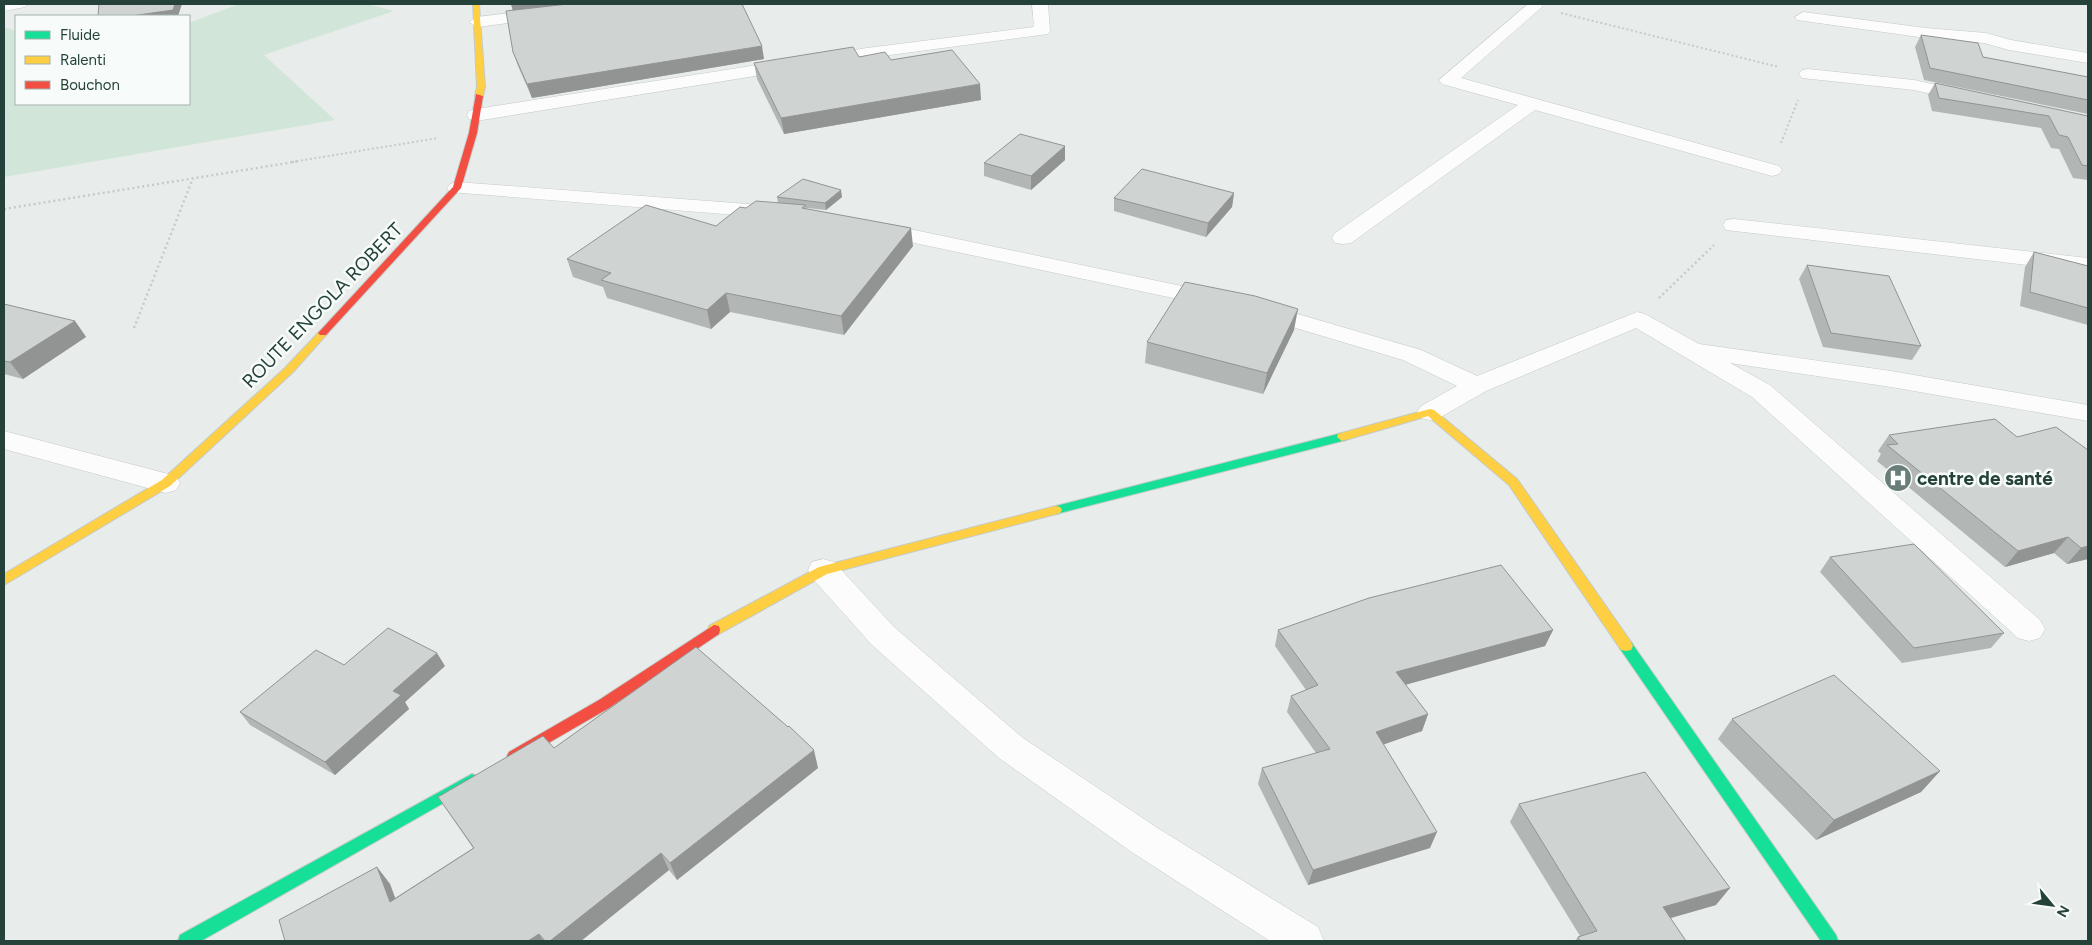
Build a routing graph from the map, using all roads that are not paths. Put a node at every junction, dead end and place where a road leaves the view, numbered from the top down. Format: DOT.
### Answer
graph roads {
  1 [pos="19,4"];
  2 [pos="476,4"];
  3 [pos="619,4"];
  4 [pos="1040,4"];
  5 [pos="4,6"];
  6 [pos="1535,6"];
  7 [pos="1803,17"];
  8 [pos="477,22"];
  9 [pos="2088,58"];
  10 [pos="1808,74"];
  11 [pos="1982,100"];
  12 [pos="1531,104"];
  13 [pos="476,115"];
  14 [pos="1772,170"];
  15 [pos="457,188"];
  16 [pos="794,213"];
  17 [pos="851,223"];
  18 [pos="1734,225"];
  19 [pos="1343,238"];
  20 [pos="2088,265"];
  21 [pos="1688,349"];
  22 [pos="1477,386"];
  23 [pos="1430,412"];
  24 [pos="2088,414"];
  25 [pos="4,440"];
  26 [pos="166,482"];
  27 [pos="823,570"];
  28 [pos="4,580"];
  29 [pos="2029,629"];
  30 [pos="500,764"];
  31 [pos="483,774"];
  32 [pos="186,941"];
  33 [pos="1304,941"];
  34 [pos="1830,941"];
  1 -- 5 [label="street"];
  2 -- 8 [label="street, ROUTE ENGOLA ROBERT"];
  3 -- 8 [label="street"];
  4 -- 13 [label="street"];
  6 -- 12 [label="street"];
  7 -- 9 [label="street"];
  8 -- 13 [label="street, ROUTE ENGOLA ROBERT"];
  10 -- 11 [label="street"];
  12 -- 14 [label="street"];
  12 -- 19 [label="street"];
  13 -- 15 [label="street, ROUTE ENGOLA ROBERT"];
  15 -- 16 [label="street"];
  15 -- 26 [label="street, ROUTE ENGOLA ROBERT"];
  17 -- 22 [label="street"];
  18 -- 20 [label="street"];
  21 -- 22 [label="street"];
  21 -- 24 [label="street"];
  21 -- 29 [label="street"];
  22 -- 23 [label="street"];
  23 -- 27 [label="street"];
  23 -- 34 [label="street"];
  25 -- 26 [label="street"];
  26 -- 28 [label="street, ROUTE ENGOLA ROBERT"];
  27 -- 30 [label="street"];
  27 -- 33 [label="street"];
  31 -- 32 [label="street"];
}
